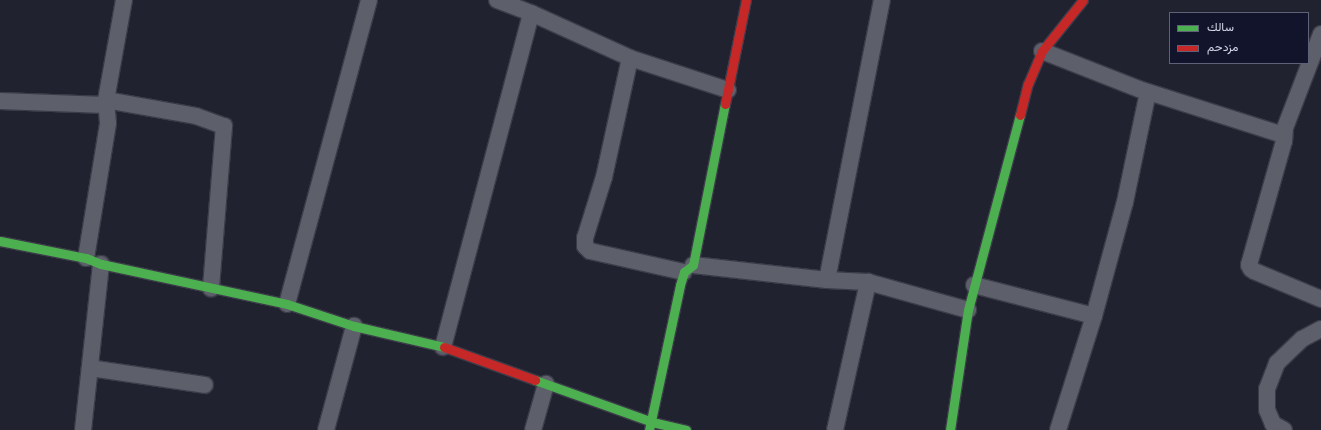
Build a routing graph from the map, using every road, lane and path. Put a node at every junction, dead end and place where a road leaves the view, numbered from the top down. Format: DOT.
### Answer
graph roads {
  1 [pos="124,0"];
  2 [pos="369,0"];
  3 [pos="497,0"];
  4 [pos="746,0"];
  5 [pos="882,0"];
  6 [pos="1081,0"];
  7 [pos="532,13"];
  8 [pos="1321,34"];
  9 [pos="1042,51"];
  10 [pos="630,58"];
  11 [pos="728,90"];
  12 [pos="1148,92"];
  13 [pos="0,101"];
  14 [pos="106,102"];
  15 [pos="1283,135"];
  16 [pos="0,241"];
  17 [pos="86,258"];
  18 [pos="101,264"];
  19 [pos="689,269"];
  20 [pos="827,280"];
  21 [pos="868,282"];
  22 [pos="974,285"];
  23 [pos="211,288"];
  24 [pos="1321,299"];
  25 [pos="287,304"];
  26 [pos="968,310"];
  27 [pos="1094,316"];
  28 [pos="354,326"];
  29 [pos="1321,328"];
  30 [pos="443,348"];
  31 [pos="90,368"];
  32 [pos="546,384"];
  33 [pos="205,385"];
  34 [pos="650,426"];
  35 [pos="83,430"];
  36 [pos="326,430"];
  37 [pos="533,430"];
  38 [pos="686,430"];
  39 [pos="835,430"];
  40 [pos="950,430"];
  41 [pos="1058,430"];
  42 [pos="1284,430"];
  1 -- 14 [label="street"];
  2 -- 25 [label="street"];
  3 -- 7 [label="street"];
  4 -- 11 [label="street"];
  5 -- 20 [label="street"];
  6 -- 9 [label="street"];
  7 -- 10 [label="street"];
  7 -- 30 [label="street"];
  8 -- 15 [label="street"];
  9 -- 12 [label="street"];
  9 -- 22 [label="street"];
  10 -- 11 [label="street"];
  10 -- 19 [label="street"];
  11 -- 19 [label="street"];
  12 -- 15 [label="street"];
  12 -- 27 [label="street"];
  13 -- 14 [label="street"];
  14 -- 17 [label="street"];
  14 -- 23 [label="street"];
  15 -- 24 [label="street"];
  16 -- 17 [label="street"];
  17 -- 18 [label="street"];
  18 -- 23 [label="street"];
  18 -- 31 [label="street"];
  19 -- 20 [label="street"];
  19 -- 34 [label="street"];
  20 -- 21 [label="street"];
  21 -- 26 [label="street"];
  21 -- 39 [label="street"];
  22 -- 26 [label="street"];
  22 -- 27 [label="street"];
  23 -- 25 [label="street"];
  25 -- 28 [label="street"];
  26 -- 40 [label="street"];
  27 -- 41 [label="street"];
  28 -- 30 [label="street"];
  28 -- 36 [label="street"];
  29 -- 42 [label="street"];
  30 -- 32 [label="street"];
  31 -- 33 [label="street"];
  31 -- 35 [label="street"];
  32 -- 34 [label="street"];
  32 -- 37 [label="street"];
  34 -- 38 [label="street"];
}
